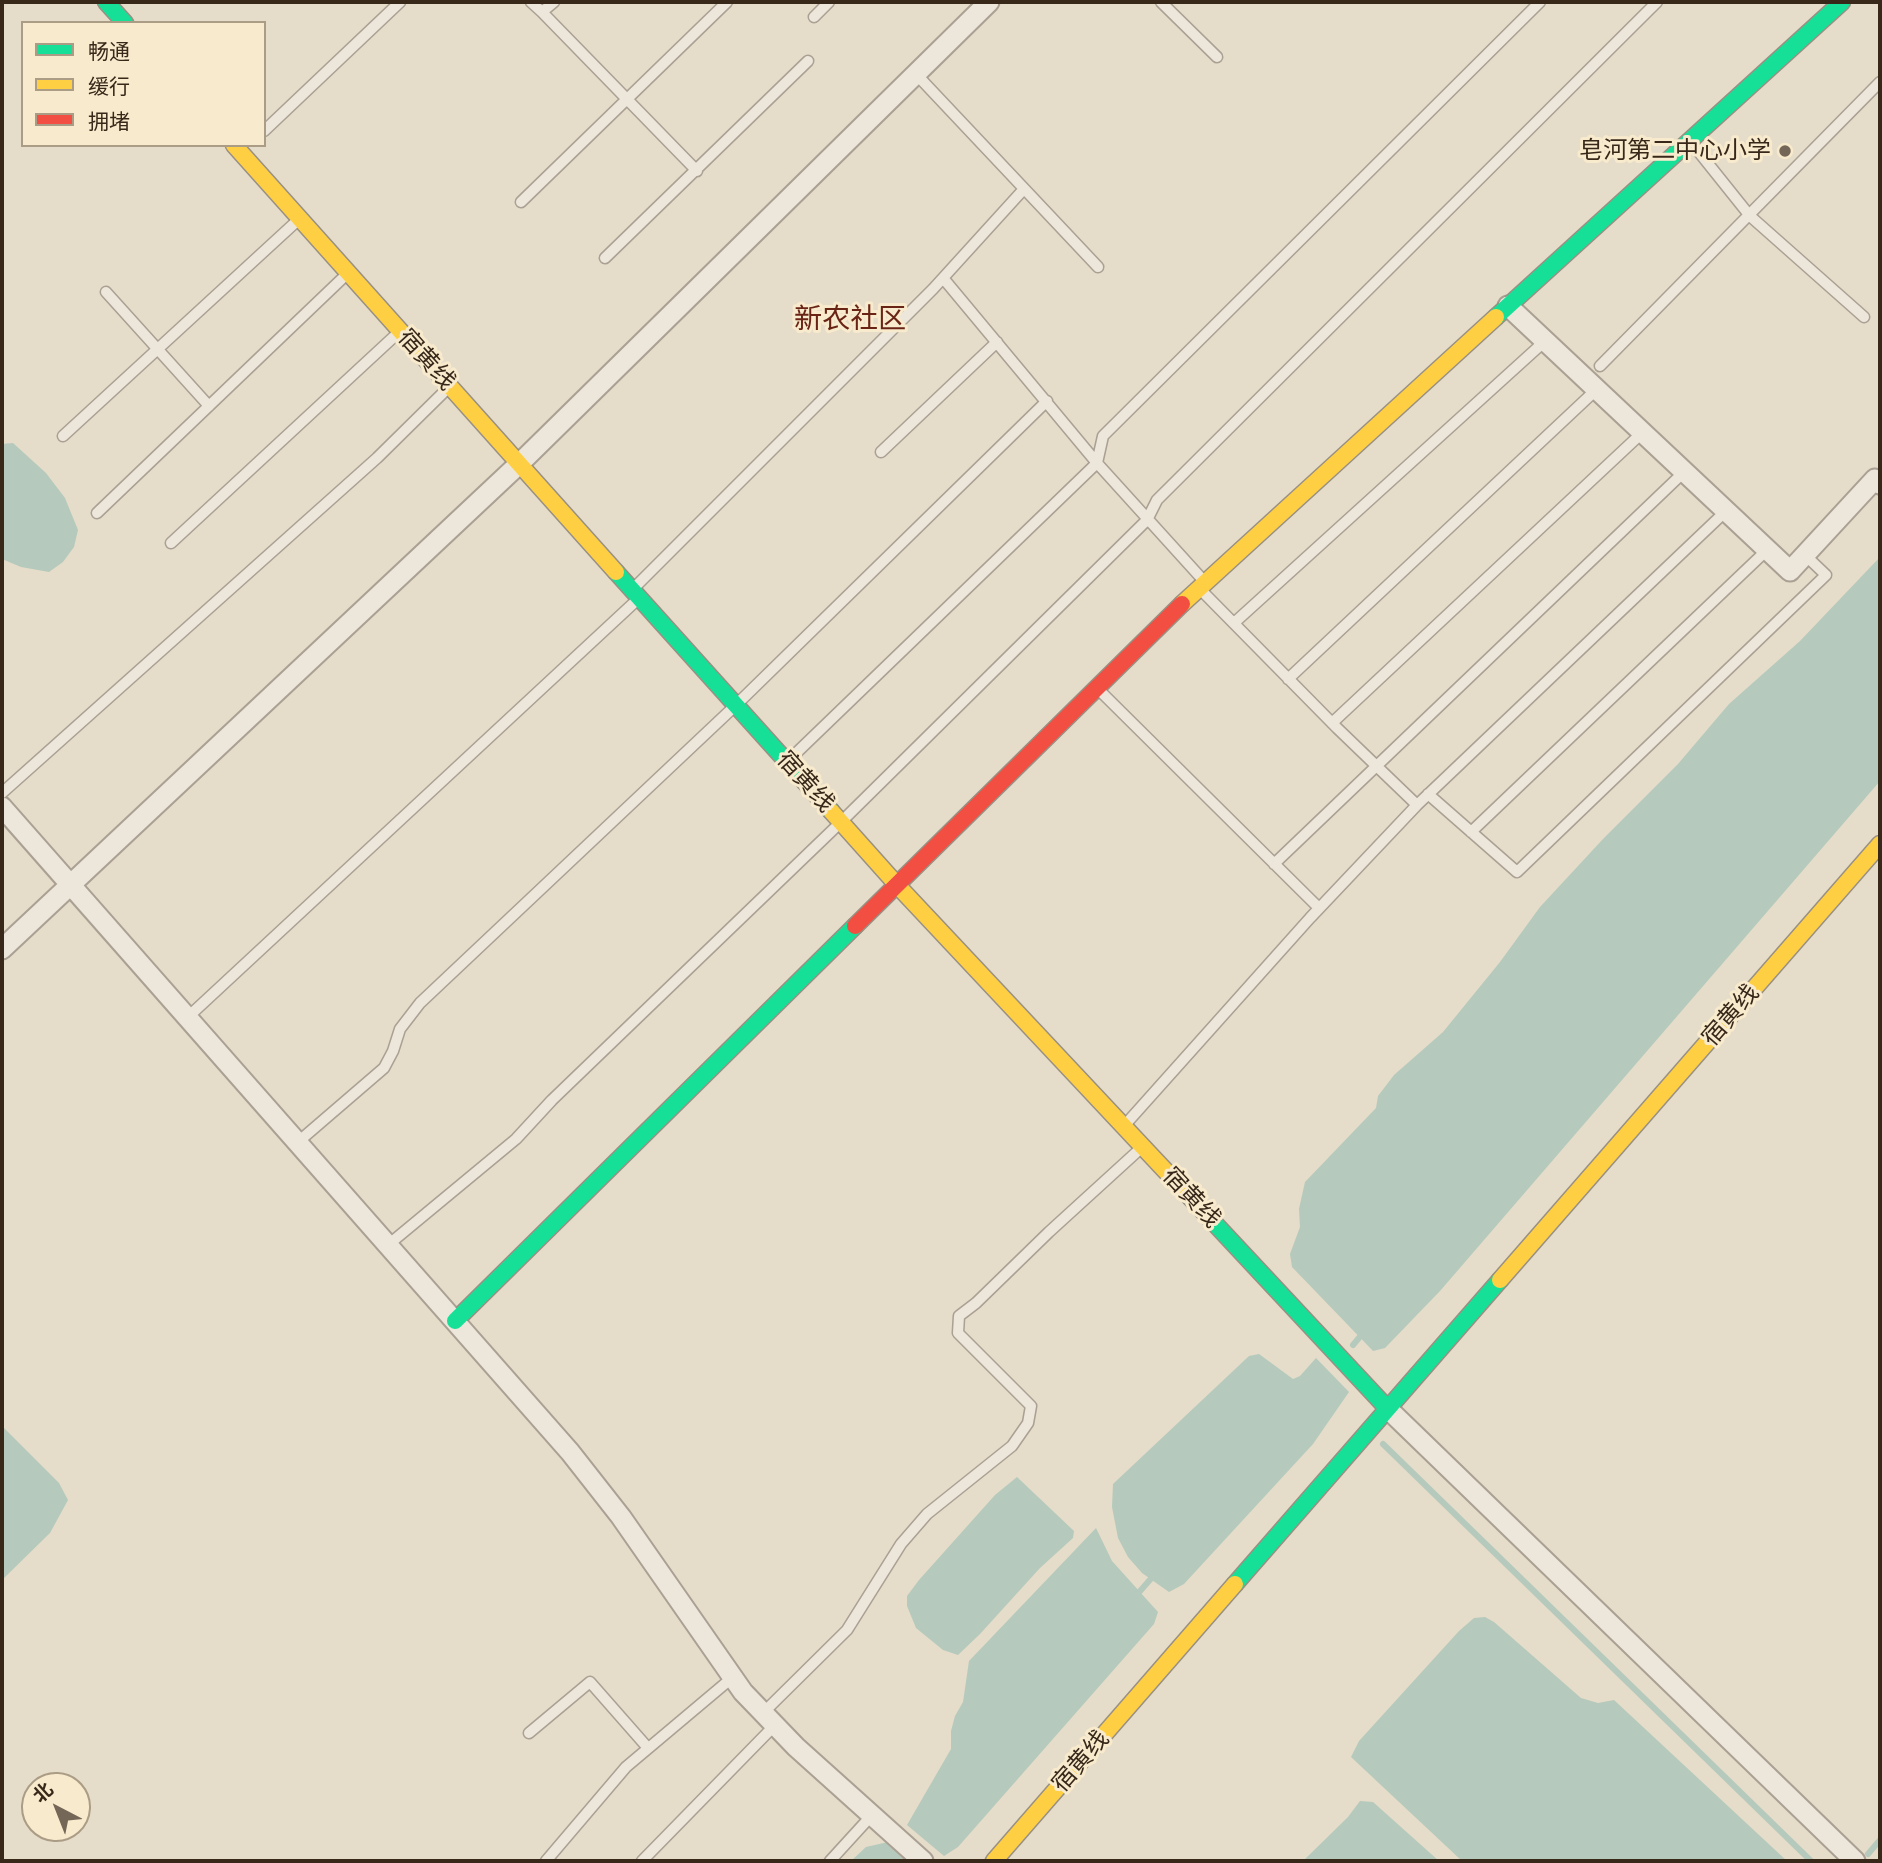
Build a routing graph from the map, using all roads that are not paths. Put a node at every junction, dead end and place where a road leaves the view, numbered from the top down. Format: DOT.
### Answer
graph roads {
  1 [pos="106,2"];
  2 [pos="400,2"];
  3 [pos="531,2"];
  4 [pos="554,2"];
  5 [pos="727,2"];
  6 [pos="829,2"];
  7 [pos="989,2"];
  8 [pos="1161,2"];
  9 [pos="1540,2"];
  10 [pos="1657,2"];
  11 [pos="1842,2"];
  12 [pos="542,12"];
  13 [pos="814,17"];
  14 [pos="123,21"];
  15 [pos="1217,57"];
  16 [pos="808,61"];
  17 [pos="915,74"];
  18 [pos="1880,82"];
  19 [pos="627,100"];
  20 [pos="266,129"];
  21 [pos="1689,141"];
  22 [pos="241,148"];
  23 [pos="697,171"];
  24 [pos="1023,190"];
  25 [pos="521,202"];
  26 [pos="1750,216"];
  27 [pos="300,219"];
  28 [pos="605,258"];
  29 [pos="1098,267"];
  30 [pos="348,273"];
  31 [pos="943,278"];
  32 [pos="106,292"];
  33 [pos="1508,306"];
  34 [pos="1864,317"];
  35 [pos="400,331"];
  36 [pos="1545,341"];
  37 [pos="997,342"];
  38 [pos="158,349"];
  39 [pos="1600,366"];
  40 [pos="449,386"];
  41 [pos="1597,389"];
  42 [pos="1046,401"];
  43 [pos="209,406"];
  44 [pos="1643,432"];
  45 [pos="63,436"];
  46 [pos="881,452"];
  47 [pos="1097,463"];
  48 [pos="519,464"];
  49 [pos="1684,472"];
  50 [pos="1878,479"];
  51 [pos="1726,511"];
  52 [pos="97,513"];
  53 [pos="1147,520"];
  54 [pos="171,543"];
  55 [pos="1767,550"];
  56 [pos="1805,555"];
  57 [pos="1202,585"];
  58 [pos="636,594"];
  59 [pos="1234,624"];
  60 [pos="1288,679"];
  61 [pos="1097,688"];
  62 [pos="736,705"];
  63 [pos="1332,723"];
  64 [pos="787,762"];
  65 [pos="1376,766"];
  66 [pos="2,793"];
  67 [pos="1428,794"];
  68 [pos="1418,805"];
  69 [pos="2,807"];
  70 [pos="841,822"];
  71 [pos="1471,832"];
  72 [pos="1880,844"];
  73 [pos="1274,864"];
  74 [pos="71,883"];
  75 [pos="898,886"];
  76 [pos="1319,908"];
  77 [pos="2,948"];
  78 [pos="188,1017"];
  79 [pos="1124,1126"];
  80 [pos="298,1142"];
  81 [pos="1143,1147"];
  82 [pos="388,1245"];
  83 [pos="456,1321"];
  84 [pos="1387,1408"];
  85 [pos="733,1677"];
  86 [pos="769,1719"];
  87 [pos="529,1732"];
  88 [pos="648,1748"];
  89 [pos="872,1815"];
  90 [pos="550,1860"];
  91 [pos="642,1861"];
  92 [pos="830,1861"];
  93 [pos="923,1861"];
  94 [pos="994,1861"];
  95 [pos="1855,1861"];
  1 -- 14 [label="main road"];
  2 -- 20 [label="lane"];
  3 -- 12 [label="lane"];
  4 -- 12 [label="lane"];
  5 -- 19 [label="lane"];
  6 -- 13 [label="lane"];
  7 -- 17 [label="street"];
  8 -- 15 [label="lane"];
  9 -- 47 [label="lane"];
  10 -- 53 [label="lane"];
  11 -- 21 [label="main road"];
  12 -- 19 [label="lane"];
  16 -- 23 [label="lane"];
  17 -- 24 [label="lane"];
  17 -- 48 [label="street"];
  18 -- 26 [label="lane"];
  19 -- 23 [label="lane"];
  19 -- 25 [label="lane"];
  21 -- 26 [label="lane"];
  21 -- 33 [label="main road"];
  22 -- 27 [label="main road, 宿黄线"];
  23 -- 28 [label="lane"];
  24 -- 29 [label="lane"];
  24 -- 31 [label="lane"];
  26 -- 34 [label="lane"];
  26 -- 39 [label="lane"];
  27 -- 30 [label="main road, 宿黄线"];
  27 -- 38 [label="lane"];
  30 -- 35 [label="main road, 宿黄线"];
  30 -- 43 [label="lane"];
  31 -- 37 [label="lane"];
  31 -- 58 [label="lane"];
  32 -- 38 [label="lane"];
  33 -- 36 [label="street"];
  33 -- 57 [label="main road"];
  35 -- 40 [label="main road, 宿黄线"];
  35 -- 54 [label="lane"];
  36 -- 41 [label="street"];
  36 -- 59 [label="lane"];
  37 -- 42 [label="lane"];
  37 -- 46 [label="lane"];
  38 -- 43 [label="lane"];
  38 -- 45 [label="lane"];
  40 -- 48 [label="main road, 宿黄线"];
  40 -- 66 [label="lane"];
  41 -- 44 [label="street"];
  41 -- 60 [label="lane"];
  42 -- 47 [label="lane"];
  42 -- 62 [label="lane"];
  43 -- 52 [label="lane"];
  44 -- 49 [label="street"];
  44 -- 63 [label="lane"];
  47 -- 53 [label="lane"];
  47 -- 64 [label="lane"];
  48 -- 58 [label="main road, 宿黄线"];
  48 -- 74 [label="street"];
  49 -- 51 [label="street"];
  49 -- 65 [label="lane"];
  50 -- 56 [label="street"];
  51 -- 55 [label="street"];
  51 -- 67 [label="lane"];
  53 -- 57 [label="lane"];
  53 -- 70 [label="lane"];
  55 -- 56 [label="street"];
  55 -- 71 [label="lane"];
  56 -- 71 [label="lane"];
  57 -- 59 [label="lane"];
  57 -- 61 [label="main road"];
  58 -- 62 [label="main road, 宿黄线"];
  58 -- 78 [label="lane"];
  59 -- 60 [label="lane"];
  60 -- 63 [label="lane"];
  61 -- 73 [label="lane"];
  61 -- 75 [label="main road"];
  62 -- 64 [label="main road, 宿黄线"];
  62 -- 80 [label="lane"];
  63 -- 65 [label="lane"];
  64 -- 70 [label="main road, 宿黄线"];
  65 -- 68 [label="lane"];
  65 -- 73 [label="lane"];
  67 -- 68 [label="lane"];
  67 -- 71 [label="lane"];
  68 -- 76 [label="lane"];
  69 -- 74 [label="street"];
  70 -- 75 [label="main road, 宿黄线"];
  70 -- 82 [label="lane"];
  72 -- 84 [label="main road, 宿黄线"];
  73 -- 76 [label="lane"];
  74 -- 77 [label="street"];
  74 -- 78 [label="street"];
  75 -- 79 [label="main road, 宿黄线"];
  75 -- 83 [label="main road"];
  76 -- 79 [label="lane"];
  78 -- 80 [label="street"];
  79 -- 81 [label="main road, 宿黄线"];
  80 -- 82 [label="street"];
  81 -- 84 [label="main road, 宿黄线"];
  81 -- 86 [label="lane"];
  82 -- 83 [label="street"];
  83 -- 85 [label="street"];
  84 -- 94 [label="main road, 宿黄线"];
  84 -- 95 [label="street"];
  85 -- 86 [label="street"];
  85 -- 88 [label="lane"];
  86 -- 89 [label="street"];
  86 -- 91 [label="lane"];
  87 -- 88 [label="lane"];
  88 -- 90 [label="lane"];
  89 -- 92 [label="lane"];
  89 -- 93 [label="street"];
}
